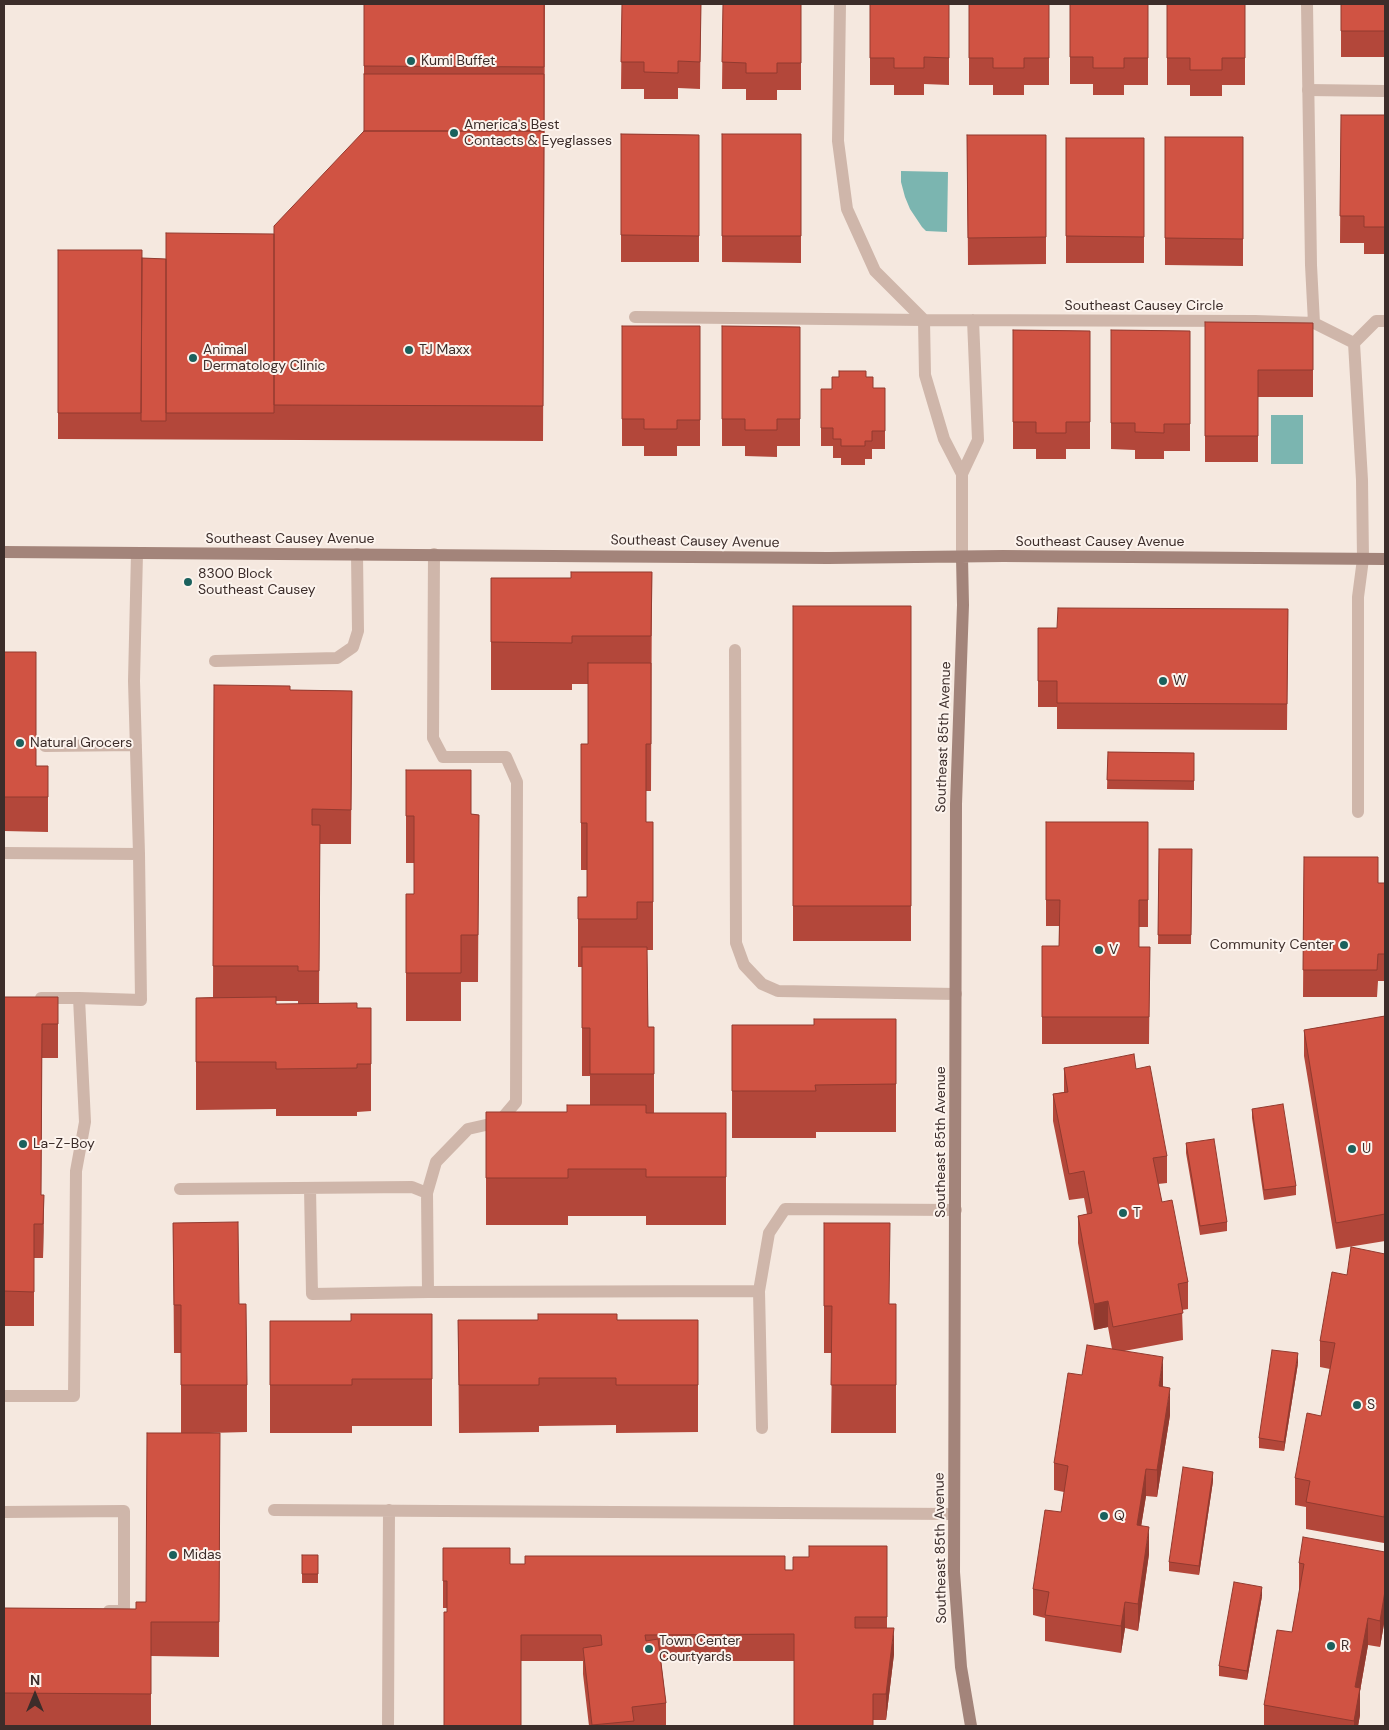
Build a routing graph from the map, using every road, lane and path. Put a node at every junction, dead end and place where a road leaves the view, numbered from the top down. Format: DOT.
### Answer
graph roads {
  1 [pos="840,4"];
  2 [pos="1307,4"];
  3 [pos="1308,90"];
  4 [pos="1385,91"];
  5 [pos="635,317"];
  6 [pos="924,320"];
  7 [pos="973,320"];
  8 [pos="1385,321"];
  9 [pos="1314,323"];
  10 [pos="1354,343"];
  11 [pos="962,474"];
  12 [pos="4,552"];
  13 [pos="137,553"];
  14 [pos="357,554"];
  15 [pos="434,554"];
  16 [pos="962,557"];
  17 [pos="1362,559"];
  18 [pos="1385,559"];
  19 [pos="734,650"];
  20 [pos="215,661"];
  21 [pos="136,745"];
  22 [pos="46,746"];
  23 [pos="1358,812"];
  24 [pos="4,853"];
  25 [pos="139,854"];
  26 [pos="956,994"];
  27 [pos="32,998"];
  28 [pos="79,998"];
  29 [pos="310,1188"];
  30 [pos="180,1189"];
  31 [pos="427,1193"];
  32 [pos="956,1210"];
  33 [pos="760,1291"];
  34 [pos="428,1292"];
  35 [pos="4,1396"];
  36 [pos="762,1428"];
  37 [pos="274,1510"];
  38 [pos="389,1510"];
  39 [pos="4,1512"];
  40 [pos="954,1514"];
  41 [pos="94,1611"];
  42 [pos="388,1726"];
  43 [pos="971,1726"];
  1 -- 6 [label="street"];
  2 -- 3 [label="street"];
  3 -- 4 [label="street"];
  3 -- 9 [label="street"];
  5 -- 6 [label="street, Southeast Causey Circle"];
  6 -- 7 [label="street, Southeast Causey Circle"];
  6 -- 11 [label="street"];
  7 -- 9 [label="street, Southeast Causey Circle"];
  7 -- 11 [label="street"];
  8 -- 10 [label="street"];
  9 -- 10 [label="street, Southeast Causey Circle"];
  10 -- 17 [label="street"];
  11 -- 16 [label="street"];
  12 -- 13 [label="street, Southeast Causey Avenue"];
  13 -- 14 [label="street, Southeast Causey Avenue"];
  13 -- 21 [label="street"];
  14 -- 15 [label="street, Southeast Causey Avenue"];
  14 -- 20 [label="street"];
  15 -- 16 [label="street, Southeast Causey Avenue"];
  15 -- 31 [label="street"];
  16 -- 17 [label="street, Southeast Causey Avenue"];
  16 -- 26 [label="street, Southeast 85th Avenue"];
  17 -- 18 [label="street, Southeast Causey Avenue"];
  17 -- 23 [label="street"];
  19 -- 26 [label="street"];
  21 -- 22 [label="street"];
  21 -- 25 [label="street"];
  24 -- 25 [label="street"];
  25 -- 28 [label="street"];
  26 -- 32 [label="street, Southeast 85th Avenue"];
  27 -- 28 [label="street"];
  28 -- 35 [label="street"];
  29 -- 30 [label="street"];
  29 -- 31 [label="street"];
  29 -- 34 [label="street"];
  31 -- 34 [label="street"];
  32 -- 33 [label="street"];
  32 -- 40 [label="street, Southeast 85th Avenue"];
  33 -- 34 [label="street"];
  33 -- 36 [label="street"];
  37 -- 38 [label="street"];
  38 -- 40 [label="street"];
  38 -- 42 [label="street"];
  39 -- 41 [label="street"];
  40 -- 43 [label="street, Southeast 85th Avenue"];
}
